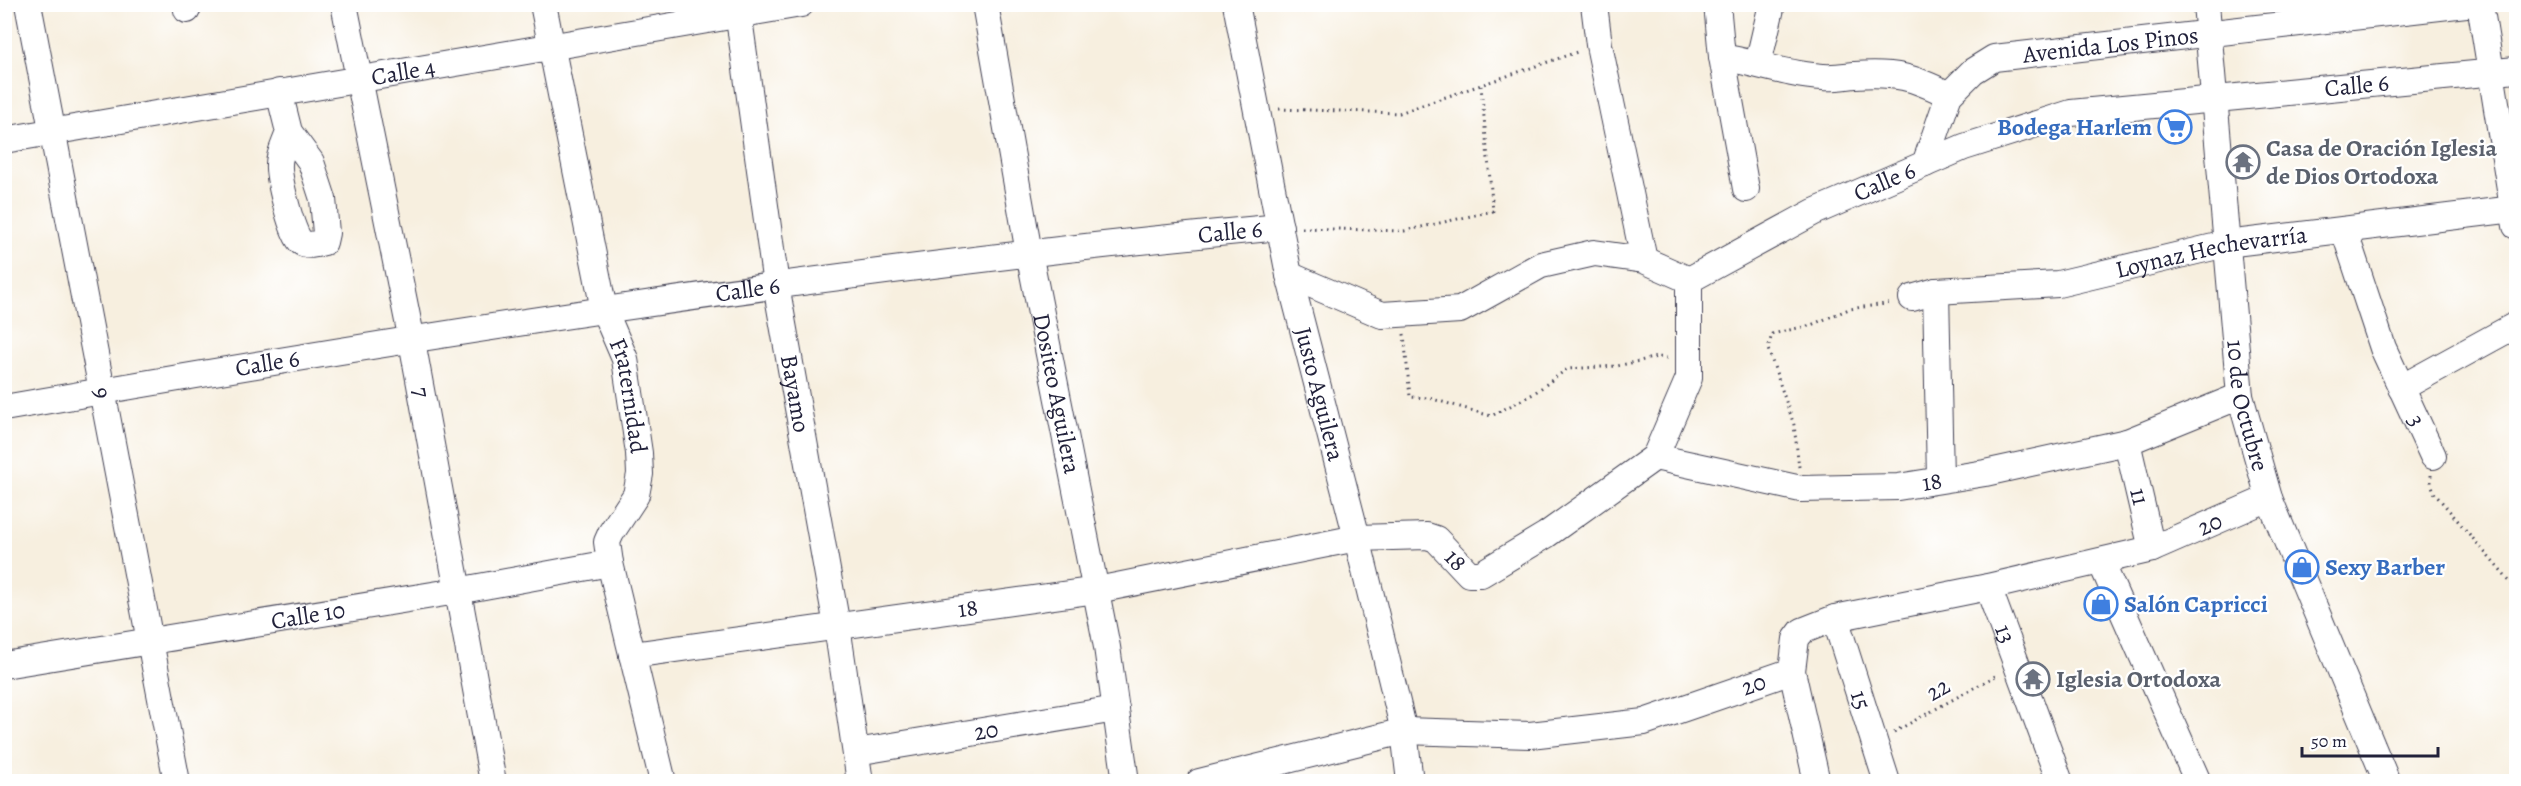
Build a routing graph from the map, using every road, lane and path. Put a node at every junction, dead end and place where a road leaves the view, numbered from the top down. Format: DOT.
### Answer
graph roads {
  1 [pos="28,4"];
  2 [pos="344,4"];
  3 [pos="543,4"];
  4 [pos="801,4"];
  5 [pos="985,4"];
  6 [pos="1236,4"];
  7 [pos="1594,4"];
  8 [pos="1717,4"];
  9 [pos="1772,4"];
  10 [pos="2206,4"];
  11 [pos="2466,4"];
  12 [pos="2480,4"];
  13 [pos="738,10"];
  14 [pos="2208,32"];
  15 [pos="1599,45"];
  16 [pos="550,46"];
  17 [pos="1722,57"];
  18 [pos="1758,64"];
  19 [pos="2517,70"];
  20 [pos="2492,74"];
  21 [pos="359,78"];
  22 [pos="1481,86"];
  23 [pos="279,92"];
  24 [pos="1949,95"];
  25 [pos="2216,98"];
  26 [pos="1256,108"];
  27 [pos="52,132"];
  28 [pos="289,132"];
  29 [pos="4,140"];
  30 [pos="1925,164"];
  31 [pos="1746,189"];
  32 [pos="2515,218"];
  33 [pos="1280,227"];
  34 [pos="2344,230"];
  35 [pos="2226,244"];
  36 [pos="1029,253"];
  37 [pos="1644,260"];
  38 [pos="1289,274"];
  39 [pos="1689,280"];
  40 [pos="776,285"];
  41 [pos="1924,294"];
  42 [pos="604,310"];
  43 [pos="1402,314"];
  44 [pos="2517,325"];
  45 [pos="412,341"];
  46 [pos="1689,360"];
  47 [pos="2400,388"];
  48 [pos="103,391"];
  49 [pos="2240,396"];
  50 [pos="4,408"];
  51 [pos="2127,442"];
  52 [pos="2433,456"];
  53 [pos="1655,458"];
  54 [pos="1940,479"];
  55 [pos="1802,489"];
  56 [pos="2269,498"];
  57 [pos="1357,538"];
  58 [pos="2152,549"];
  59 [pos="2101,562"];
  60 [pos="610,563"];
  61 [pos="1988,587"];
  62 [pos="2517,589"];
  63 [pos="1096,590"];
  64 [pos="457,591"];
  65 [pos="1835,618"];
  66 [pos="837,626"];
  67 [pos="150,642"];
  68 [pos="632,655"];
  69 [pos="2018,663"];
  70 [pos="4,665"];
  71 [pos="1792,671"];
  72 [pos="1116,709"];
  73 [pos="1404,731"];
  74 [pos="1874,744"];
  75 [pos="855,752"];
  76 [pos="177,782"];
  77 [pos="493,782"];
  78 [pos="663,782"];
  79 [pos="860,782"];
  80 [pos="1126,782"];
  81 [pos="1199,782"];
  82 [pos="1410,782"];
  83 [pos="1817,782"];
  84 [pos="1887,782"];
  85 [pos="2060,782"];
  86 [pos="2198,782"];
  87 [pos="2387,782"];
  1 -- 27 [label="street, 9"];
  2 -- 21 [label="street, 7"];
  3 -- 16 [label="street, Fraternidad"];
  4 -- 13 [label="street, Calle 4"];
  5 -- 36 [label="street, Dositeo Aguilera"];
  6 -- 26 [label="street, Justo Aguilera"];
  7 -- 15 [label="street"];
  8 -- 17 [label="street"];
  9 -- 18 [label="street"];
  10 -- 14 [label="street, 10 de Octubre"];
  11 -- 14 [label="street, Avenida Los Pinos"];
  12 -- 20 [label="street"];
  13 -- 16 [label="street, Calle 4"];
  13 -- 40 [label="street, Bayamo"];
  14 -- 24 [label="street, Avenida Los Pinos"];
  14 -- 25 [label="street, 10 de Octubre"];
  15 -- 22 [label="path"];
  15 -- 37 [label="street"];
  16 -- 21 [label="street, Calle 4"];
  16 -- 42 [label="street, Fraternidad"];
  17 -- 18 [label="street"];
  17 -- 31 [label="street"];
  18 -- 24 [label="street"];
  19 -- 20 [label="street, Calle 6"];
  20 -- 25 [label="street, Calle 6"];
  20 -- 32 [label="street"];
  21 -- 23 [label="street, Calle 4"];
  21 -- 45 [label="street, 7"];
  22 -- 26 [label="path"];
  22 -- 33 [label="path, Calle 6"];
  23 -- 27 [label="street, Calle 4"];
  23 -- 28 [label="street"];
  24 -- 30 [label="street, Avenida Los Pinos"];
  25 -- 30 [label="street, Calle 6"];
  25 -- 35 [label="street, 10 de Octubre"];
  26 -- 33 [label="street, Justo Aguilera"];
  27 -- 29 [label="street, Calle 4"];
  27 -- 48 [label="street, 9"];
  30 -- 39 [label="street, Calle 6"];
  32 -- 34 [label="street, Loynaz Hechevarría"];
  33 -- 36 [label="street, Calle 6"];
  33 -- 38 [label="street, Justo Aguilera"];
  34 -- 35 [label="street, Loynaz Hechevarría"];
  34 -- 47 [label="street, 3"];
  35 -- 41 [label="street, Loynaz Hechevarría"];
  35 -- 49 [label="street, 10 de Octubre"];
  36 -- 40 [label="street, Calle 6"];
  36 -- 63 [label="street, Dositeo Aguilera"];
  37 -- 39 [label="street"];
  37 -- 43 [label="street"];
  38 -- 43 [label="street"];
  38 -- 57 [label="street, Justo Aguilera"];
  39 -- 46 [label="street"];
  40 -- 42 [label="street, Calle 6"];
  40 -- 66 [label="street, Bayamo"];
  41 -- 54 [label="street"];
  41 -- 55 [label="path"];
  42 -- 45 [label="street, Calle 6"];
  42 -- 60 [label="street, Fraternidad"];
  43 -- 46 [label="path"];
  44 -- 47 [label="street"];
  45 -- 48 [label="street, Calle 6"];
  45 -- 64 [label="street, 7"];
  46 -- 53 [label="street"];
  47 -- 52 [label="street, 3"];
  48 -- 50 [label="street, Calle 6"];
  48 -- 67 [label="street, 9"];
  49 -- 51 [label="street, 18"];
  49 -- 56 [label="street, 10 de Octubre"];
  51 -- 54 [label="street, 18"];
  51 -- 58 [label="street, 11"];
  52 -- 62 [label="path, 3"];
  53 -- 55 [label="street, 18"];
  53 -- 57 [label="street, 18"];
  54 -- 55 [label="street, 18"];
  56 -- 58 [label="street, 20"];
  56 -- 87 [label="street, 10 de Octubre"];
  57 -- 63 [label="street, 18"];
  57 -- 73 [label="street, Justo Aguilera"];
  58 -- 59 [label="street, 20"];
  59 -- 61 [label="street, 20"];
  59 -- 86 [label="street"];
  60 -- 64 [label="street, Calle 10"];
  60 -- 68 [label="street, Fraternidad"];
  61 -- 65 [label="street, 20"];
  61 -- 69 [label="street, 13"];
  63 -- 66 [label="street, 18"];
  63 -- 72 [label="street, Dositeo Aguilera"];
  64 -- 67 [label="street, Calle 10"];
  64 -- 77 [label="street, 7"];
  65 -- 71 [label="street, 20"];
  65 -- 74 [label="street, 15"];
  66 -- 68 [label="street, 18"];
  66 -- 75 [label="street, Bayamo"];
  67 -- 70 [label="street, Calle 10"];
  67 -- 76 [label="street, 9"];
  68 -- 78 [label="street, Fraternidad"];
  69 -- 74 [label="path, 22"];
  69 -- 85 [label="street, 13"];
  71 -- 73 [label="street, 20"];
  71 -- 83 [label="street"];
  72 -- 75 [label="street, 20"];
  72 -- 80 [label="street, Dositeo Aguilera"];
  73 -- 81 [label="street, 20"];
  73 -- 82 [label="street, Justo Aguilera"];
  74 -- 84 [label="street, 15"];
  75 -- 79 [label="street, Bayamo"];
}
